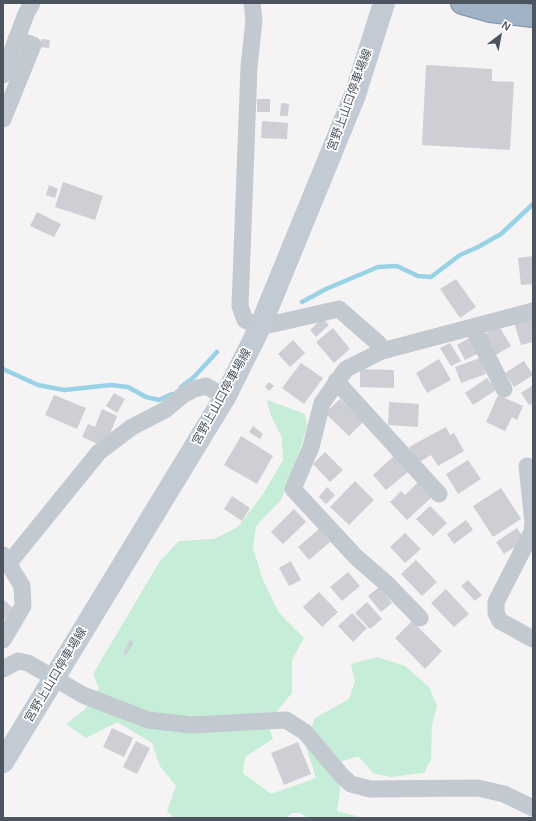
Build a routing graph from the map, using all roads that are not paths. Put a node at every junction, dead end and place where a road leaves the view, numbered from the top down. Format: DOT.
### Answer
graph roads {
  1 [pos="32,3"];
  2 [pos="252,3"];
  3 [pos="384,3"];
  4 [pos="462,3"];
  5 [pos="533,16"];
  6 [pos="16,39"];
  7 [pos="3,75"];
  8 [pos="3,119"];
  9 [pos="533,311"];
  10 [pos="260,327"];
  11 [pos="473,328"];
  12 [pos="382,351"];
  13 [pos="336,381"];
  14 [pos="504,389"];
  15 [pos="225,397"];
  16 [pos="527,466"];
  17 [pos="439,494"];
  18 [pos="6,559"];
  19 [pos="420,618"];
  20 [pos="533,639"];
  21 [pos="3,640"];
  22 [pos="3,669"];
  23 [pos="54,678"];
  24 [pos="3,762"];
  25 [pos="533,808"];
  1 -- 6 [label="street"];
  2 -- 10 [label="street"];
  3 -- 10 [label="main road, 宮野上山口停車場線"];
  4 -- 5 [label="highway"];
  6 -- 7 [label="street"];
  6 -- 8 [label="street"];
  9 -- 11 [label="street"];
  10 -- 12 [label="street"];
  10 -- 15 [label="main road, 宮野上山口停車場線"];
  11 -- 12 [label="street"];
  11 -- 14 [label="street"];
  12 -- 13 [label="street"];
  13 -- 17 [label="street"];
  13 -- 19 [label="street"];
  15 -- 18 [label="street"];
  15 -- 23 [label="main road, 宮野上山口停車場線"];
  16 -- 20 [label="street"];
  18 -- 21 [label="street"];
  22 -- 23 [label="street"];
  23 -- 24 [label="main road, 宮野上山口停車場線"];
  23 -- 25 [label="street"];
}
